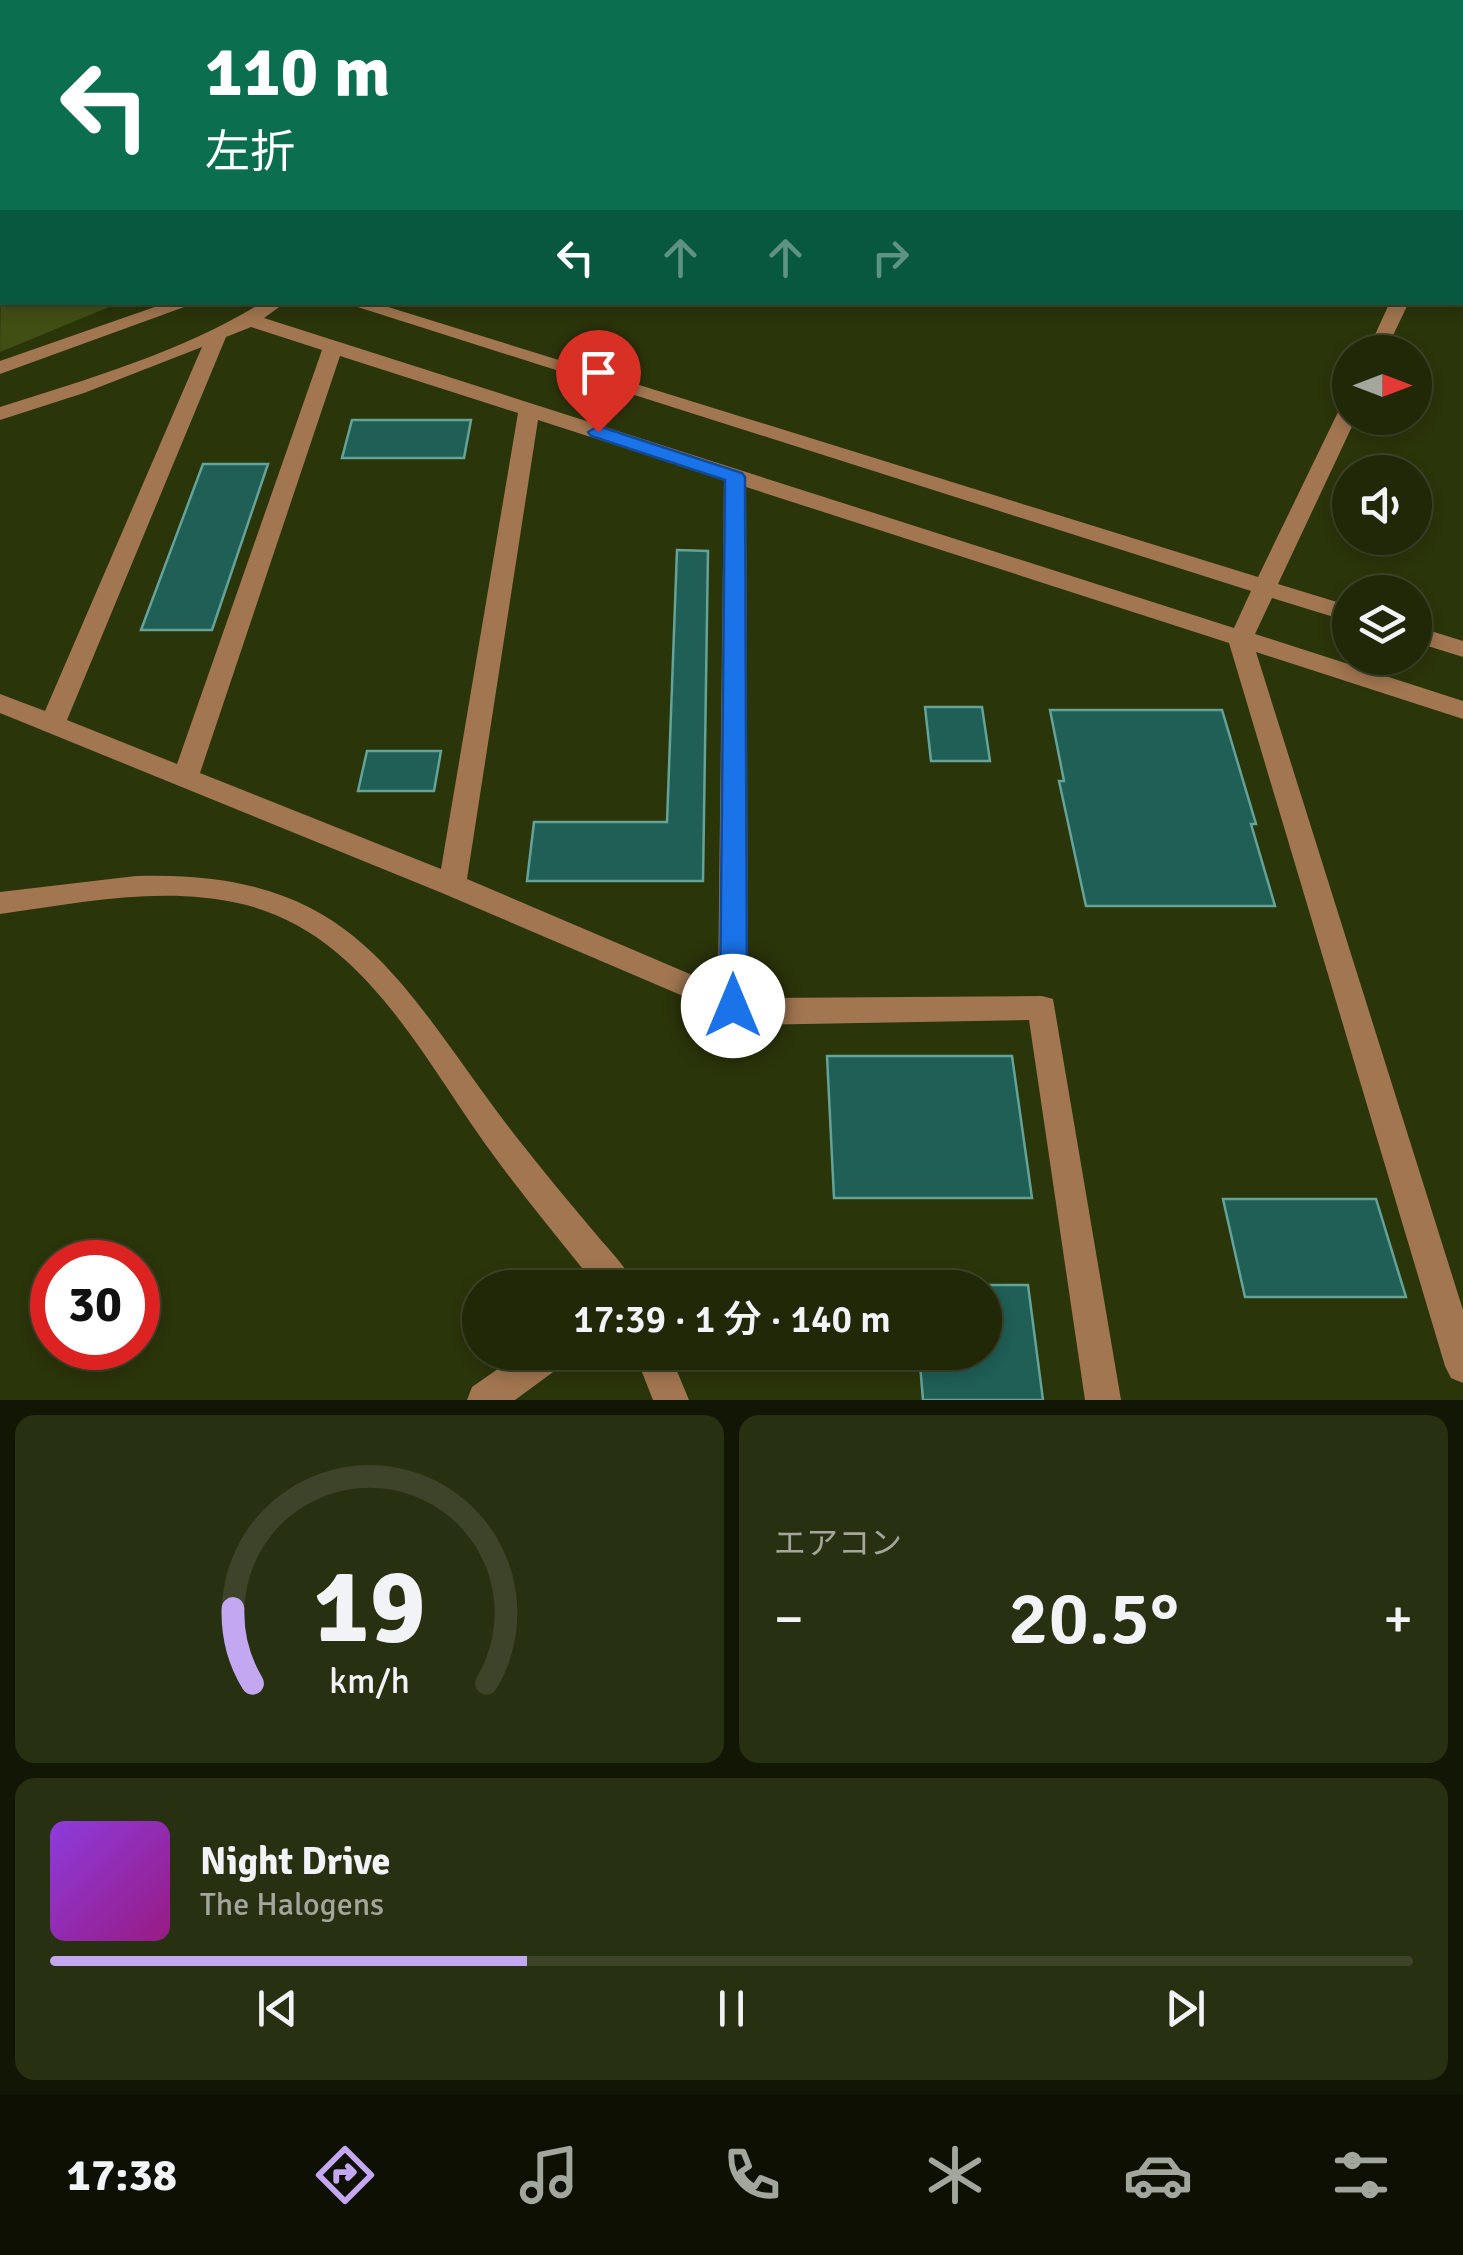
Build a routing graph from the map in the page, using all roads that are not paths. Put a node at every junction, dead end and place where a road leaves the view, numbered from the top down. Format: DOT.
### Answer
graph roads {
  1 [pos="180,305"];
  2 [pos="272,305"];
  3 [pos="361,305"];
  4 [pos="1399,305"];
  5 [pos="249,320"];
  6 [pos="218,333"];
  7 [pos="1384,335"];
  8 [pos="333,347"];
  9 [pos="0,368"];
  10 [pos="529,410"];
  11 [pos="0,414"];
  12 [pos="1337,435"];
  13 [pos="735,477"];
  14 [pos="1264,588"];
  15 [pos="1332,609"];
  16 [pos="1240,640"];
  17 [pos="1432,640"];
  18 [pos="1463,650"];
  19 [pos="0,703"];
  20 [pos="1463,710"];
  21 [pos="52,725"];
  22 [pos="184,779"];
  23 [pos="452,885"];
  24 [pos="0,903"];
  25 [pos="733,1006"];
  26 [pos="605,1270"];
  27 [pos="1463,1366"];
  28 [pos="527,1370"];
  29 [pos="658,1370"];
  30 [pos="485,1400"];
  31 [pos="671,1400"];
  32 [pos="1104,1400"];
  1 -- 9 [label="street"];
  2 -- 5 [label="street"];
  3 -- 14 [label="street"];
  4 -- 7 [label="street"];
  5 -- 6 [label="street"];
  5 -- 8 [label="street"];
  6 -- 11 [label="street"];
  6 -- 21 [label="street"];
  8 -- 10 [label="street"];
  8 -- 22 [label="street"];
  10 -- 13 [label="street"];
  10 -- 23 [label="street"];
  12 -- 14 [label="street"];
  13 -- 16 [label="street"];
  13 -- 25 [label="street"];
  14 -- 15 [label="street"];
  14 -- 16 [label="street"];
  16 -- 20 [label="street"];
  16 -- 27 [label="street"];
  17 -- 18 [label="street"];
  19 -- 21 [label="street"];
  21 -- 22 [label="street"];
  22 -- 23 [label="street"];
  23 -- 25 [label="street"];
  24 -- 26 [label="street"];
  25 -- 32 [label="street"];
  28 -- 30 [label="street"];
  29 -- 31 [label="street"];
}
